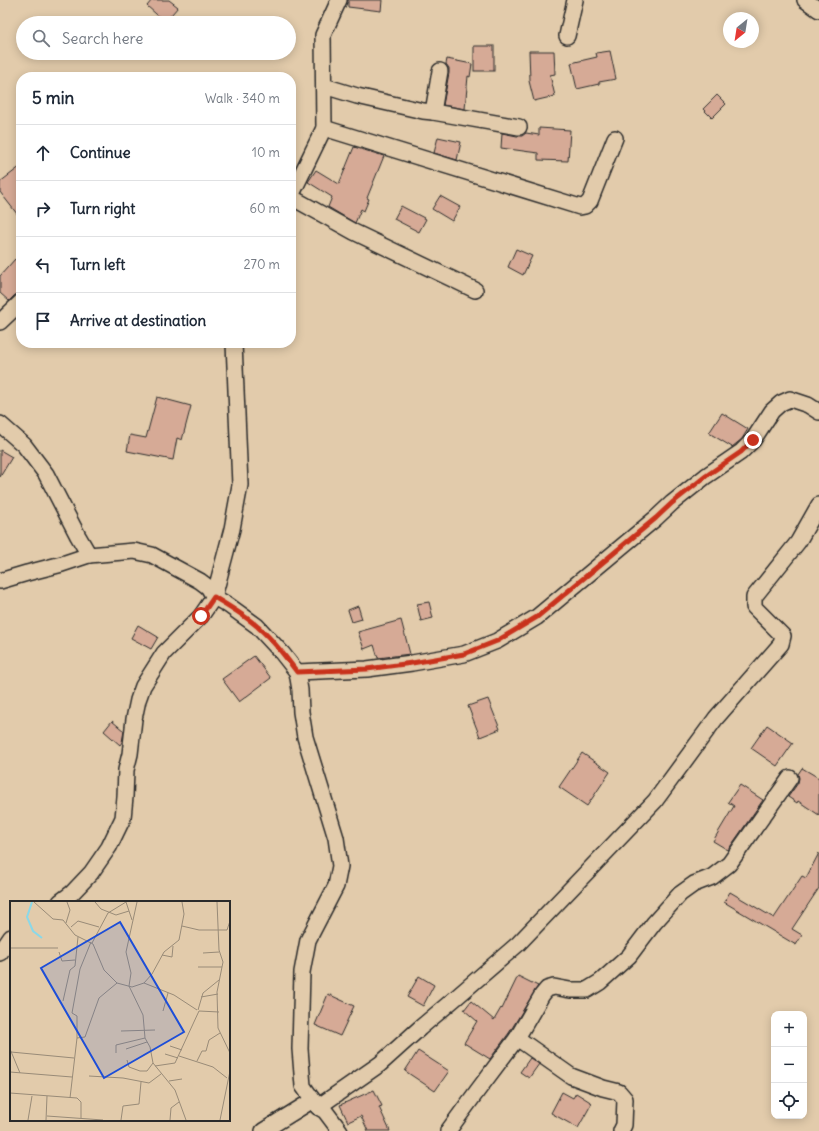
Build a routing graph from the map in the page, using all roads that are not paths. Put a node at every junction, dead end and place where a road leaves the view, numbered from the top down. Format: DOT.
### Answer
graph roads {
  1 [pos="339,0"];
  2 [pos="575,0"];
  3 [pos="804,0"];
  4 [pos="819,10"];
  5 [pos="567,36"];
  6 [pos="440,71"];
  7 [pos="324,86"];
  8 [pos="433,112"];
  9 [pos="519,127"];
  10 [pos="324,128"];
  11 [pos="615,138"];
  12 [pos="296,186"];
  13 [pos="296,199"];
  14 [pos="475,290"];
  15 [pos="16,307"];
  16 [pos="0,322"];
  17 [pos="234,348"];
  18 [pos="819,412"];
  19 [pos="0,424"];
  20 [pos="819,505"];
  21 [pos="89,555"];
  22 [pos="0,582"];
  23 [pos="214,597"];
  24 [pos="297,672"];
  25 [pos="790,778"];
  26 [pos="61,901"];
  27 [pos="10,938"];
  28 [pos="0,953"];
  29 [pos="517,1038"];
  30 [pos="315,1104"];
  31 [pos="263,1131"];
  32 [pos="340,1131"];
  33 [pos="448,1131"];
  34 [pos="621,1131"];
  1 -- 7 [label="street"];
  2 -- 5 [label="street"];
  3 -- 4 [label="street"];
  6 -- 8 [label="street"];
  7 -- 8 [label="street"];
  7 -- 10 [label="street"];
  8 -- 9 [label="street"];
  10 -- 11 [label="street"];
  10 -- 12 [label="street"];
  13 -- 14 [label="street"];
  15 -- 16 [label="street"];
  17 -- 23 [label="street"];
  18 -- 24 [label="street"];
  19 -- 21 [label="street"];
  20 -- 30 [label="street"];
  21 -- 22 [label="street"];
  21 -- 23 [label="street"];
  23 -- 24 [label="street"];
  23 -- 26 [label="street"];
  24 -- 30 [label="street"];
  25 -- 29 [label="street"];
  27 -- 28 [label="street"];
  29 -- 33 [label="street"];
  29 -- 34 [label="street"];
  30 -- 31 [label="street"];
  30 -- 32 [label="street"];
}
